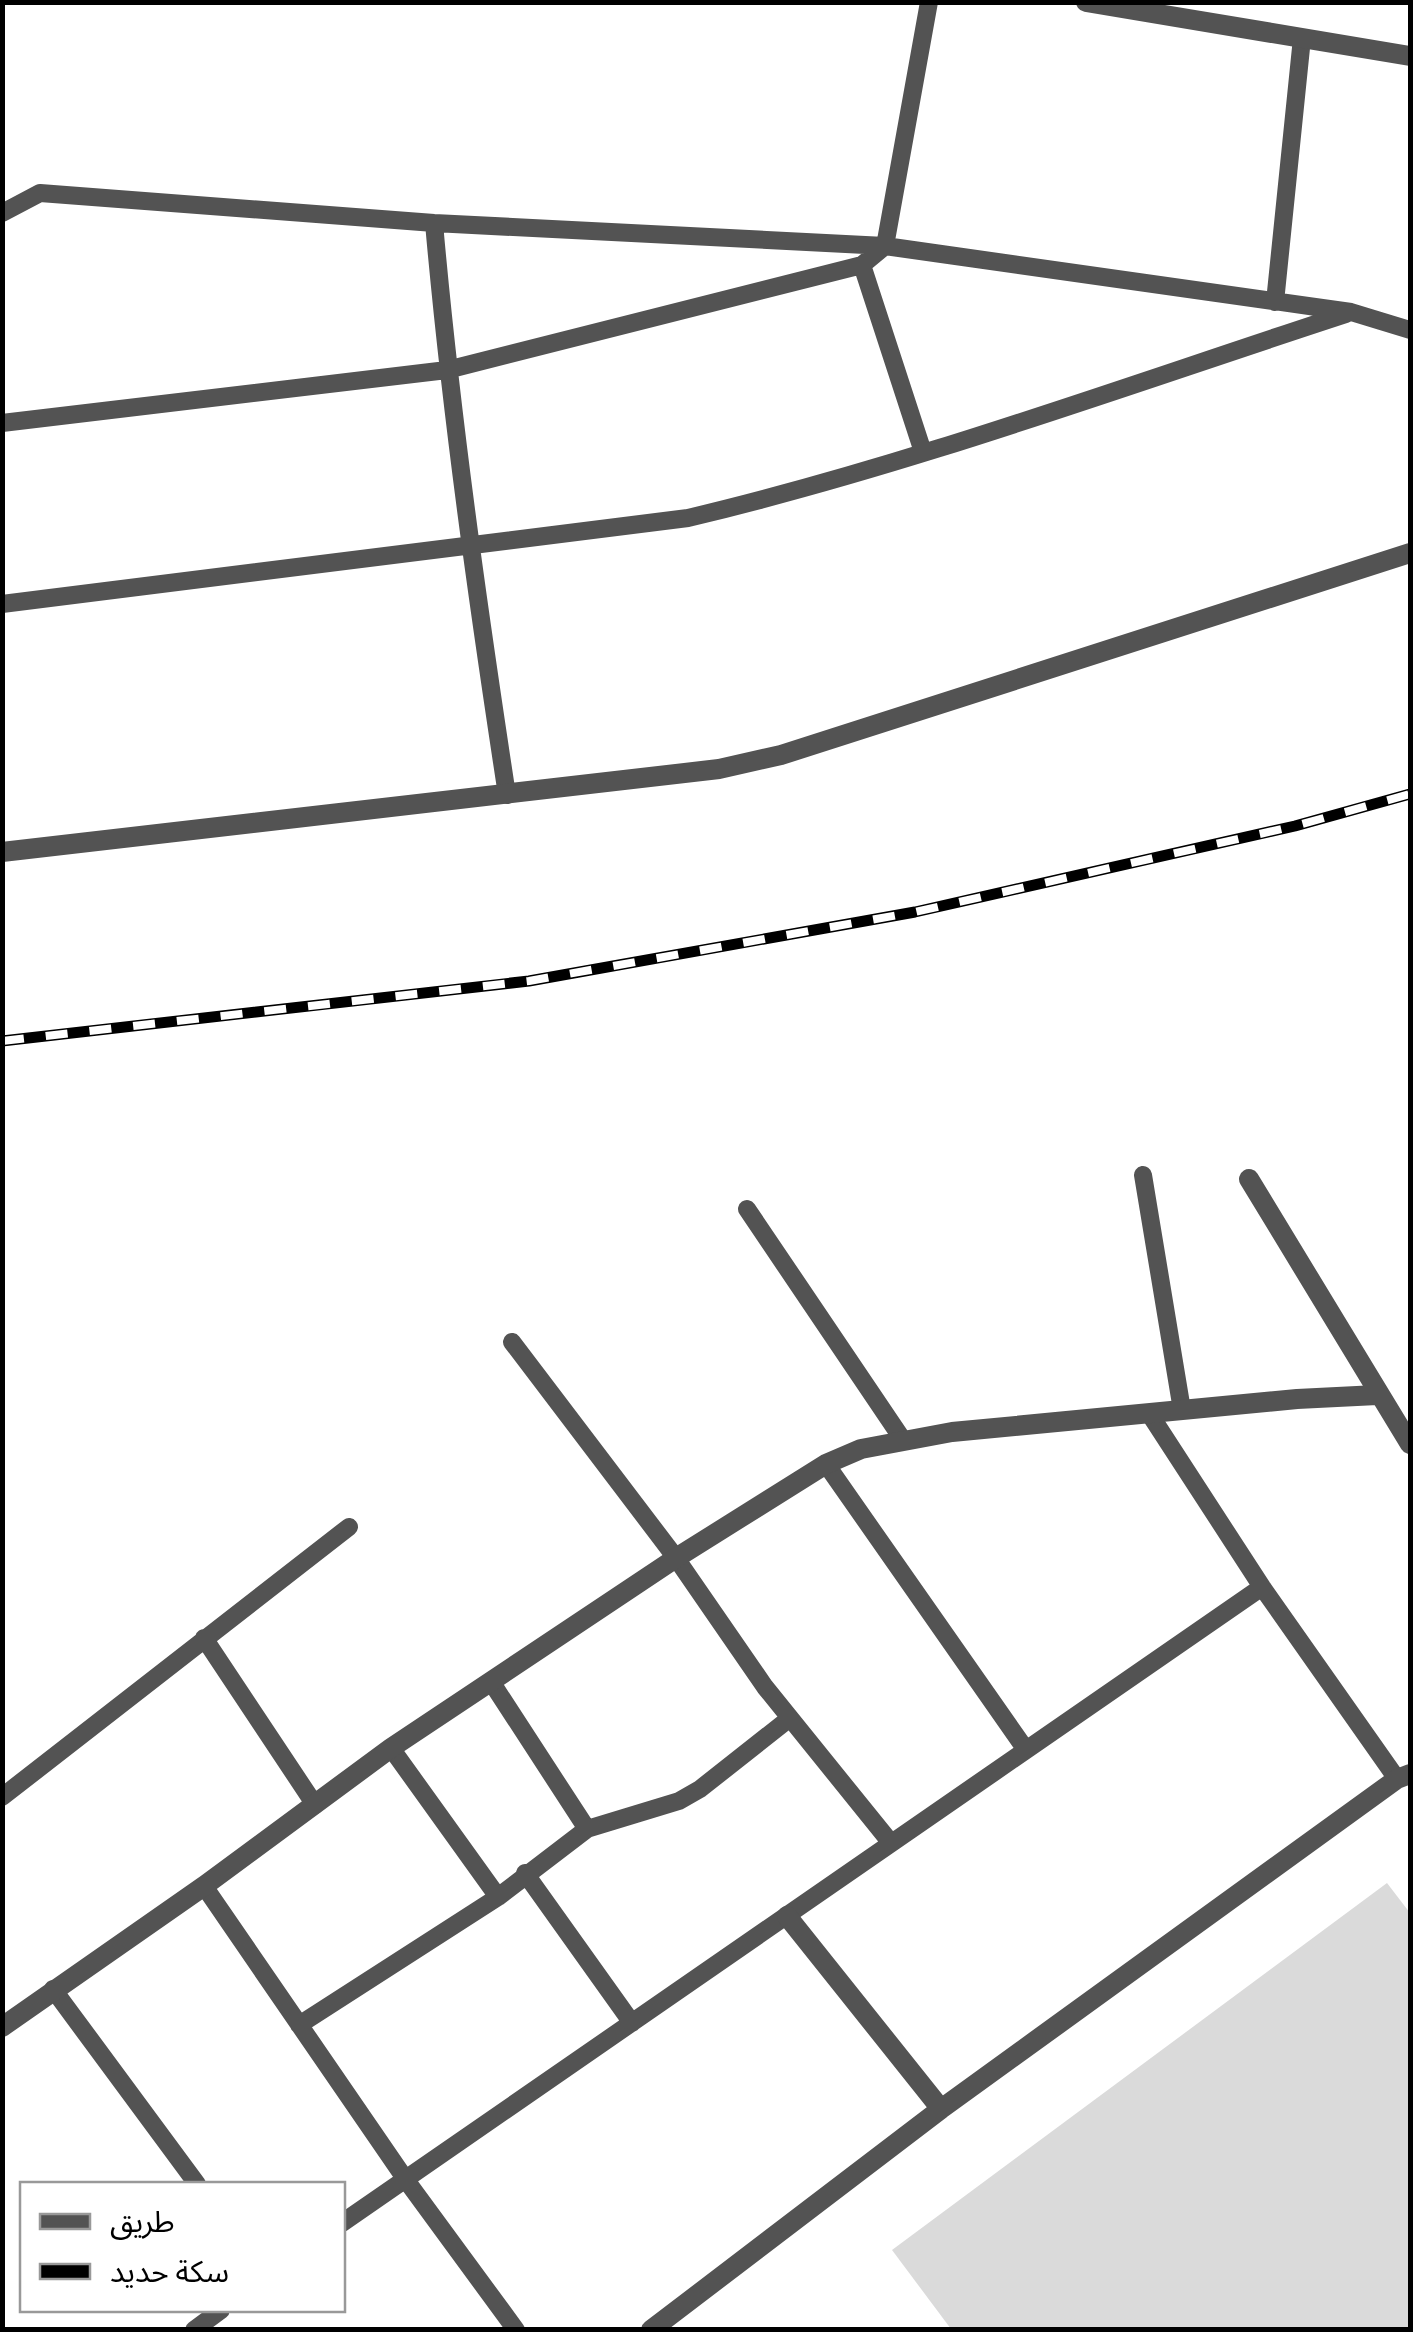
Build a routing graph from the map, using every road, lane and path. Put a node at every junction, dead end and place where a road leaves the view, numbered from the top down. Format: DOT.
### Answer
graph roads {
  1 [pos="929,2"];
  2 [pos="1086,2"];
  3 [pos="1302,38"];
  4 [pos="1410,56"];
  5 [pos="2,213"];
  6 [pos="434,223"];
  7 [pos="885,246"];
  8 [pos="862,265"];
  9 [pos="1275,302"];
  10 [pos="1351,312"];
  11 [pos="1410,330"];
  12 [pos="447,370"];
  13 [pos="2,423"];
  14 [pos="923,452"];
  15 [pos="469,547"];
  16 [pos="1410,553"];
  17 [pos="2,604"];
  18 [pos="507,795"];
  19 [pos="2,852"];
  20 [pos="1143,1176"];
  21 [pos="1248,1180"];
  22 [pos="748,1209"];
  23 [pos="512,1342"];
  24 [pos="1378,1395"];
  25 [pos="1182,1410"];
  26 [pos="1149,1413"];
  27 [pos="904,1440"];
  28 [pos="1410,1444"];
  29 [pos="826,1464"];
  30 [pos="349,1527"];
  31 [pos="676,1558"];
  32 [pos="1262,1587"];
  33 [pos="204,1638"];
  34 [pos="492,1683"];
  35 [pos="790,1718"];
  36 [pos="391,1748"];
  37 [pos="1026,1750"];
  38 [pos="1404,1776"];
  39 [pos="2,1796"];
  40 [pos="315,1805"];
  41 [pos="586,1830"];
  42 [pos="891,1843"];
  43 [pos="525,1873"];
  44 [pos="204,1886"];
  45 [pos="498,1897"];
  46 [pos="787,1916"];
  47 [pos="53,1988"];
  48 [pos="632,2023"];
  49 [pos="299,2025"];
  50 [pos="2,2026"];
  51 [pos="941,2109"];
  52 [pos="406,2180"];
  53 [pos="196,2182"];
  54 [pos="345,2221"];
  55 [pos="218,2312"];
  56 [pos="194,2330"];
  57 [pos="516,2330"];
  58 [pos="651,2330"];
  1 -- 7 [label="lane"];
  2 -- 3 [label="street"];
  3 -- 4 [label="street"];
  3 -- 9 [label="lane"];
  5 -- 6 [label="lane"];
  6 -- 7 [label="lane"];
  6 -- 12 [label="lane"];
  7 -- 8 [label="lane"];
  7 -- 9 [label="lane"];
  8 -- 12 [label="lane"];
  8 -- 14 [label="lane"];
  9 -- 10 [label="lane"];
  10 -- 11 [label="lane"];
  10 -- 14 [label="lane"];
  12 -- 13 [label="lane"];
  12 -- 15 [label="lane"];
  14 -- 15 [label="lane"];
  15 -- 17 [label="lane"];
  15 -- 18 [label="lane"];
  16 -- 18 [label="street"];
  18 -- 19 [label="street"];
  20 -- 25 [label="lane"];
  21 -- 24 [label="street"];
  22 -- 27 [label="lane"];
  23 -- 31 [label="lane"];
  24 -- 25 [label="street"];
  24 -- 28 [label="street"];
  25 -- 26 [label="street"];
  26 -- 27 [label="street"];
  26 -- 32 [label="lane"];
  27 -- 29 [label="street"];
  29 -- 31 [label="street"];
  29 -- 37 [label="lane"];
  30 -- 33 [label="lane"];
  31 -- 34 [label="street"];
  31 -- 35 [label="lane"];
  32 -- 37 [label="lane"];
  32 -- 38 [label="lane"];
  33 -- 39 [label="lane"];
  33 -- 40 [label="lane"];
  34 -- 36 [label="street"];
  34 -- 41 [label="lane"];
  35 -- 41 [label="lane"];
  35 -- 42 [label="lane"];
  36 -- 40 [label="street"];
  36 -- 45 [label="lane"];
  37 -- 42 [label="lane"];
  38 -- 51 [label="street"];
  40 -- 44 [label="street"];
  41 -- 43 [label="lane"];
  42 -- 46 [label="lane"];
  43 -- 45 [label="lane"];
  43 -- 48 [label="lane"];
  44 -- 47 [label="street"];
  44 -- 49 [label="lane"];
  45 -- 49 [label="lane"];
  46 -- 48 [label="lane"];
  46 -- 51 [label="street"];
  47 -- 50 [label="street"];
  47 -- 53 [label="lane"];
  48 -- 52 [label="lane"];
  49 -- 52 [label="lane"];
  51 -- 58 [label="street"];
  52 -- 54 [label="lane"];
  52 -- 57 [label="lane"];
  55 -- 56 [label="lane"];
}
